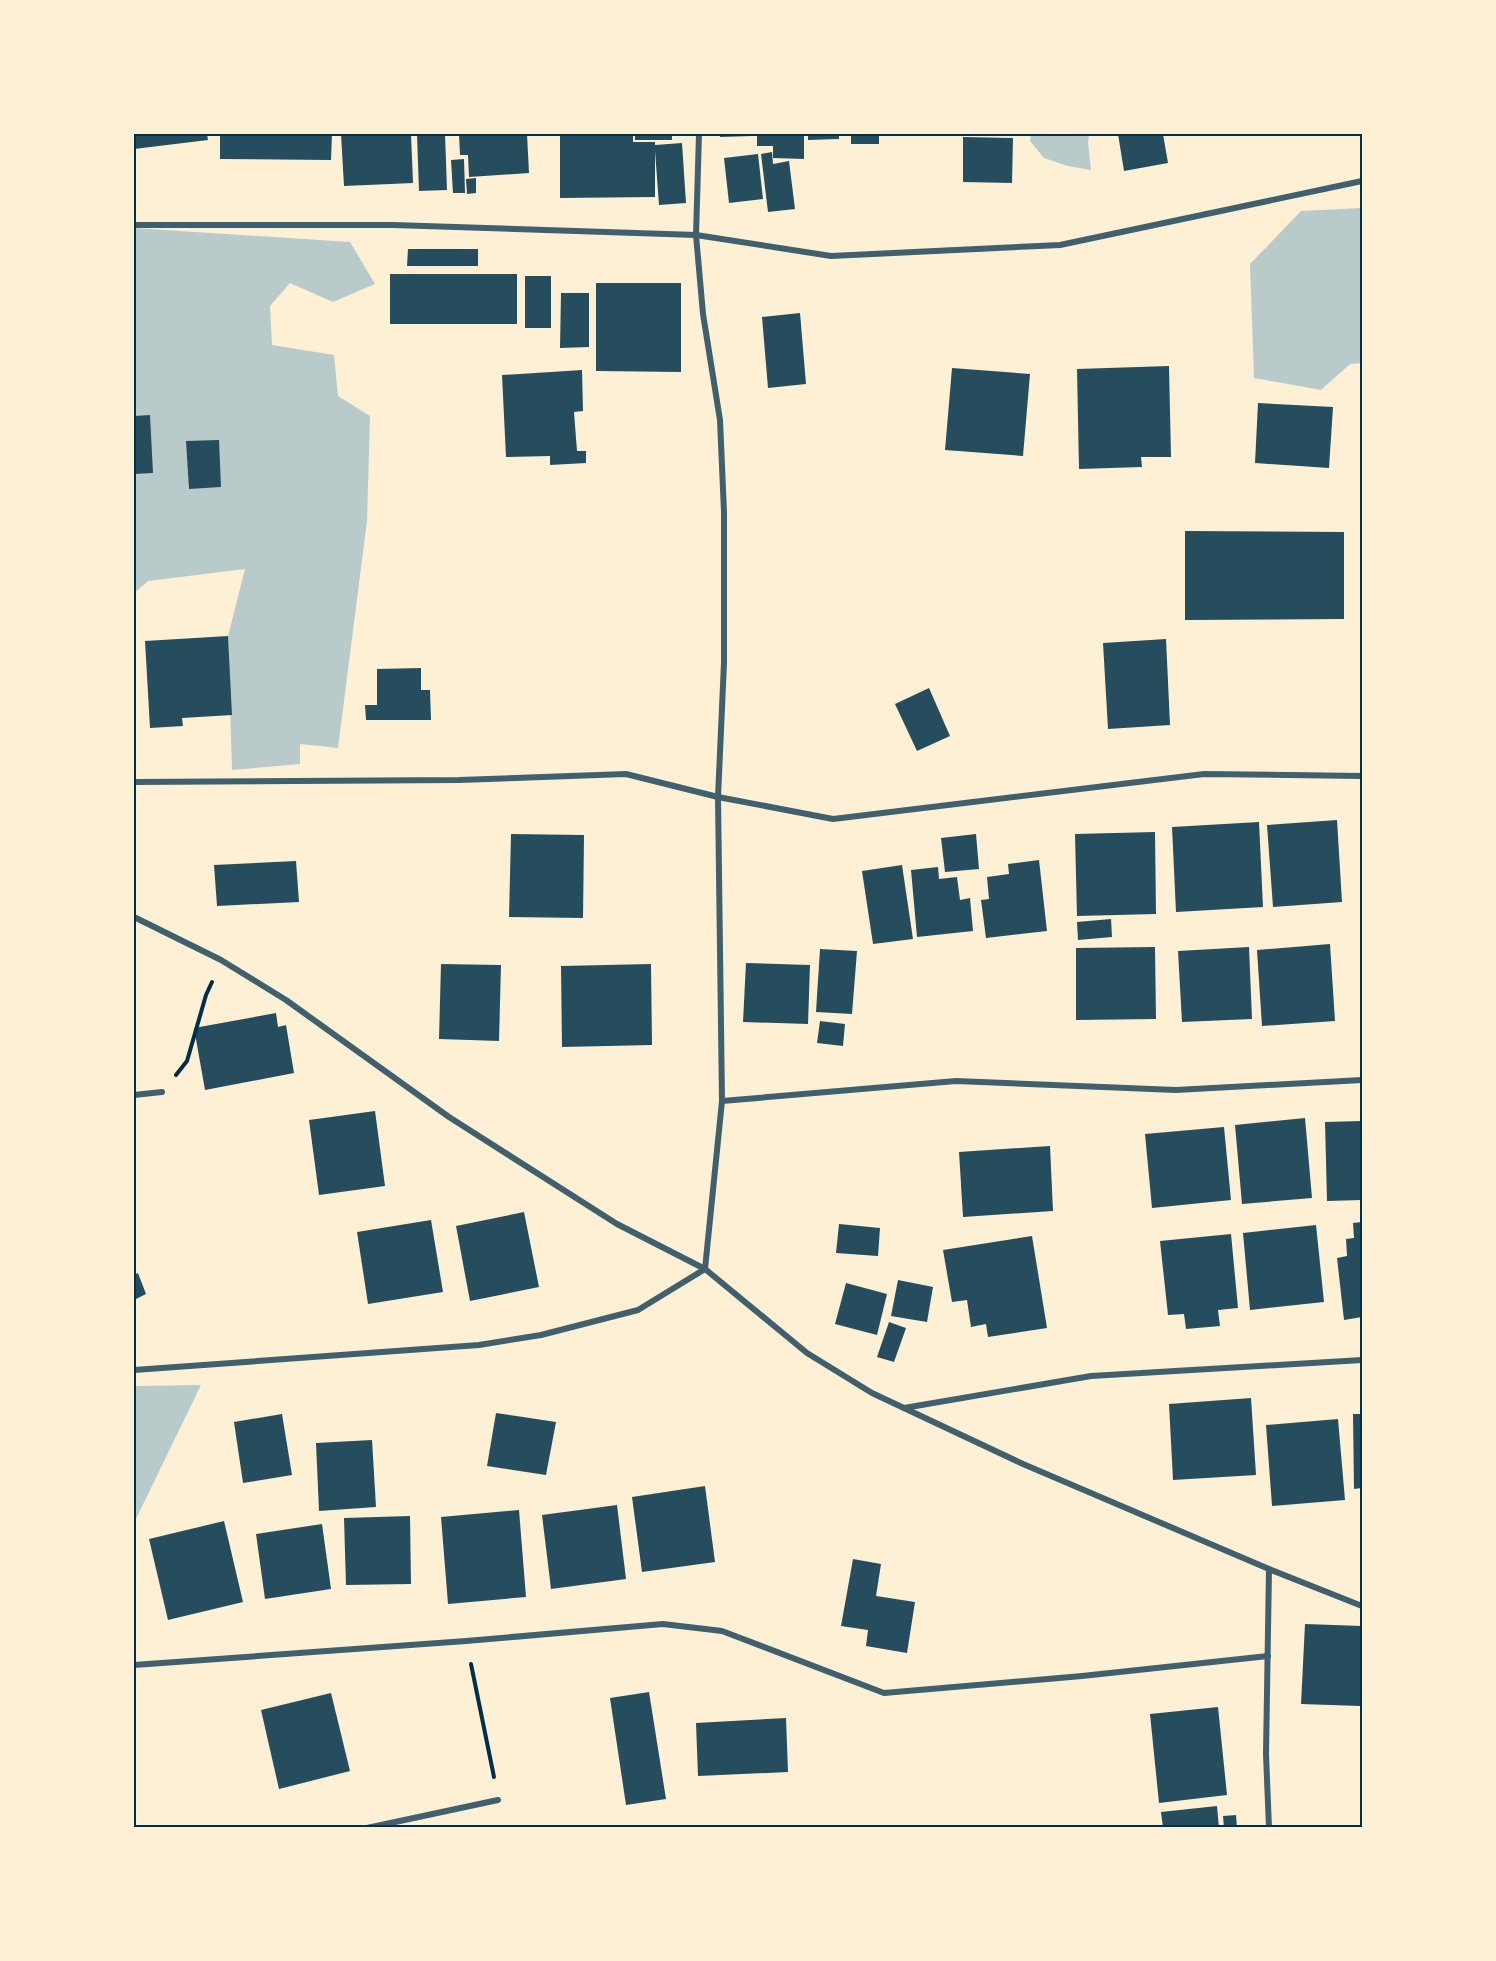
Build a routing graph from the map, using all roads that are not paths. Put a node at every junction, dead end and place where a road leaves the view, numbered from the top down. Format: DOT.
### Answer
graph roads {
  1 [pos="699,134"];
  2 [pos="1362,181"];
  3 [pos="134,225"];
  4 [pos="696,235"];
  5 [pos="1362,776"];
  6 [pos="134,782"];
  7 [pos="718,797"];
  8 [pos="134,917"];
  9 [pos="1362,1080"];
  10 [pos="162,1092"];
  11 [pos="134,1095"];
  12 [pos="722,1101"];
  13 [pos="705,1269"];
  14 [pos="1362,1360"];
  15 [pos="134,1370"];
  16 [pos="904,1408"];
  17 [pos="1269,1569"];
  18 [pos="1362,1606"];
  19 [pos="1268,1656"];
  20 [pos="134,1665"];
  21 [pos="498,1800"];
  22 [pos="368,1827"];
  23 [pos="1269,1827"];
  1 -- 4 [label="street"];
  2 -- 4 [label="street"];
  3 -- 4 [label="street"];
  4 -- 7 [label="street"];
  5 -- 7 [label="street"];
  6 -- 7 [label="street"];
  7 -- 12 [label="street"];
  8 -- 13 [label="street"];
  9 -- 12 [label="street"];
  10 -- 11 [label="street"];
  12 -- 13 [label="street"];
  13 -- 15 [label="street"];
  13 -- 16 [label="street"];
  14 -- 16 [label="street"];
  16 -- 17 [label="street"];
  17 -- 18 [label="street"];
  17 -- 19 [label="street"];
  19 -- 20 [label="street"];
  19 -- 23 [label="street"];
  21 -- 22 [label="street"];
}
